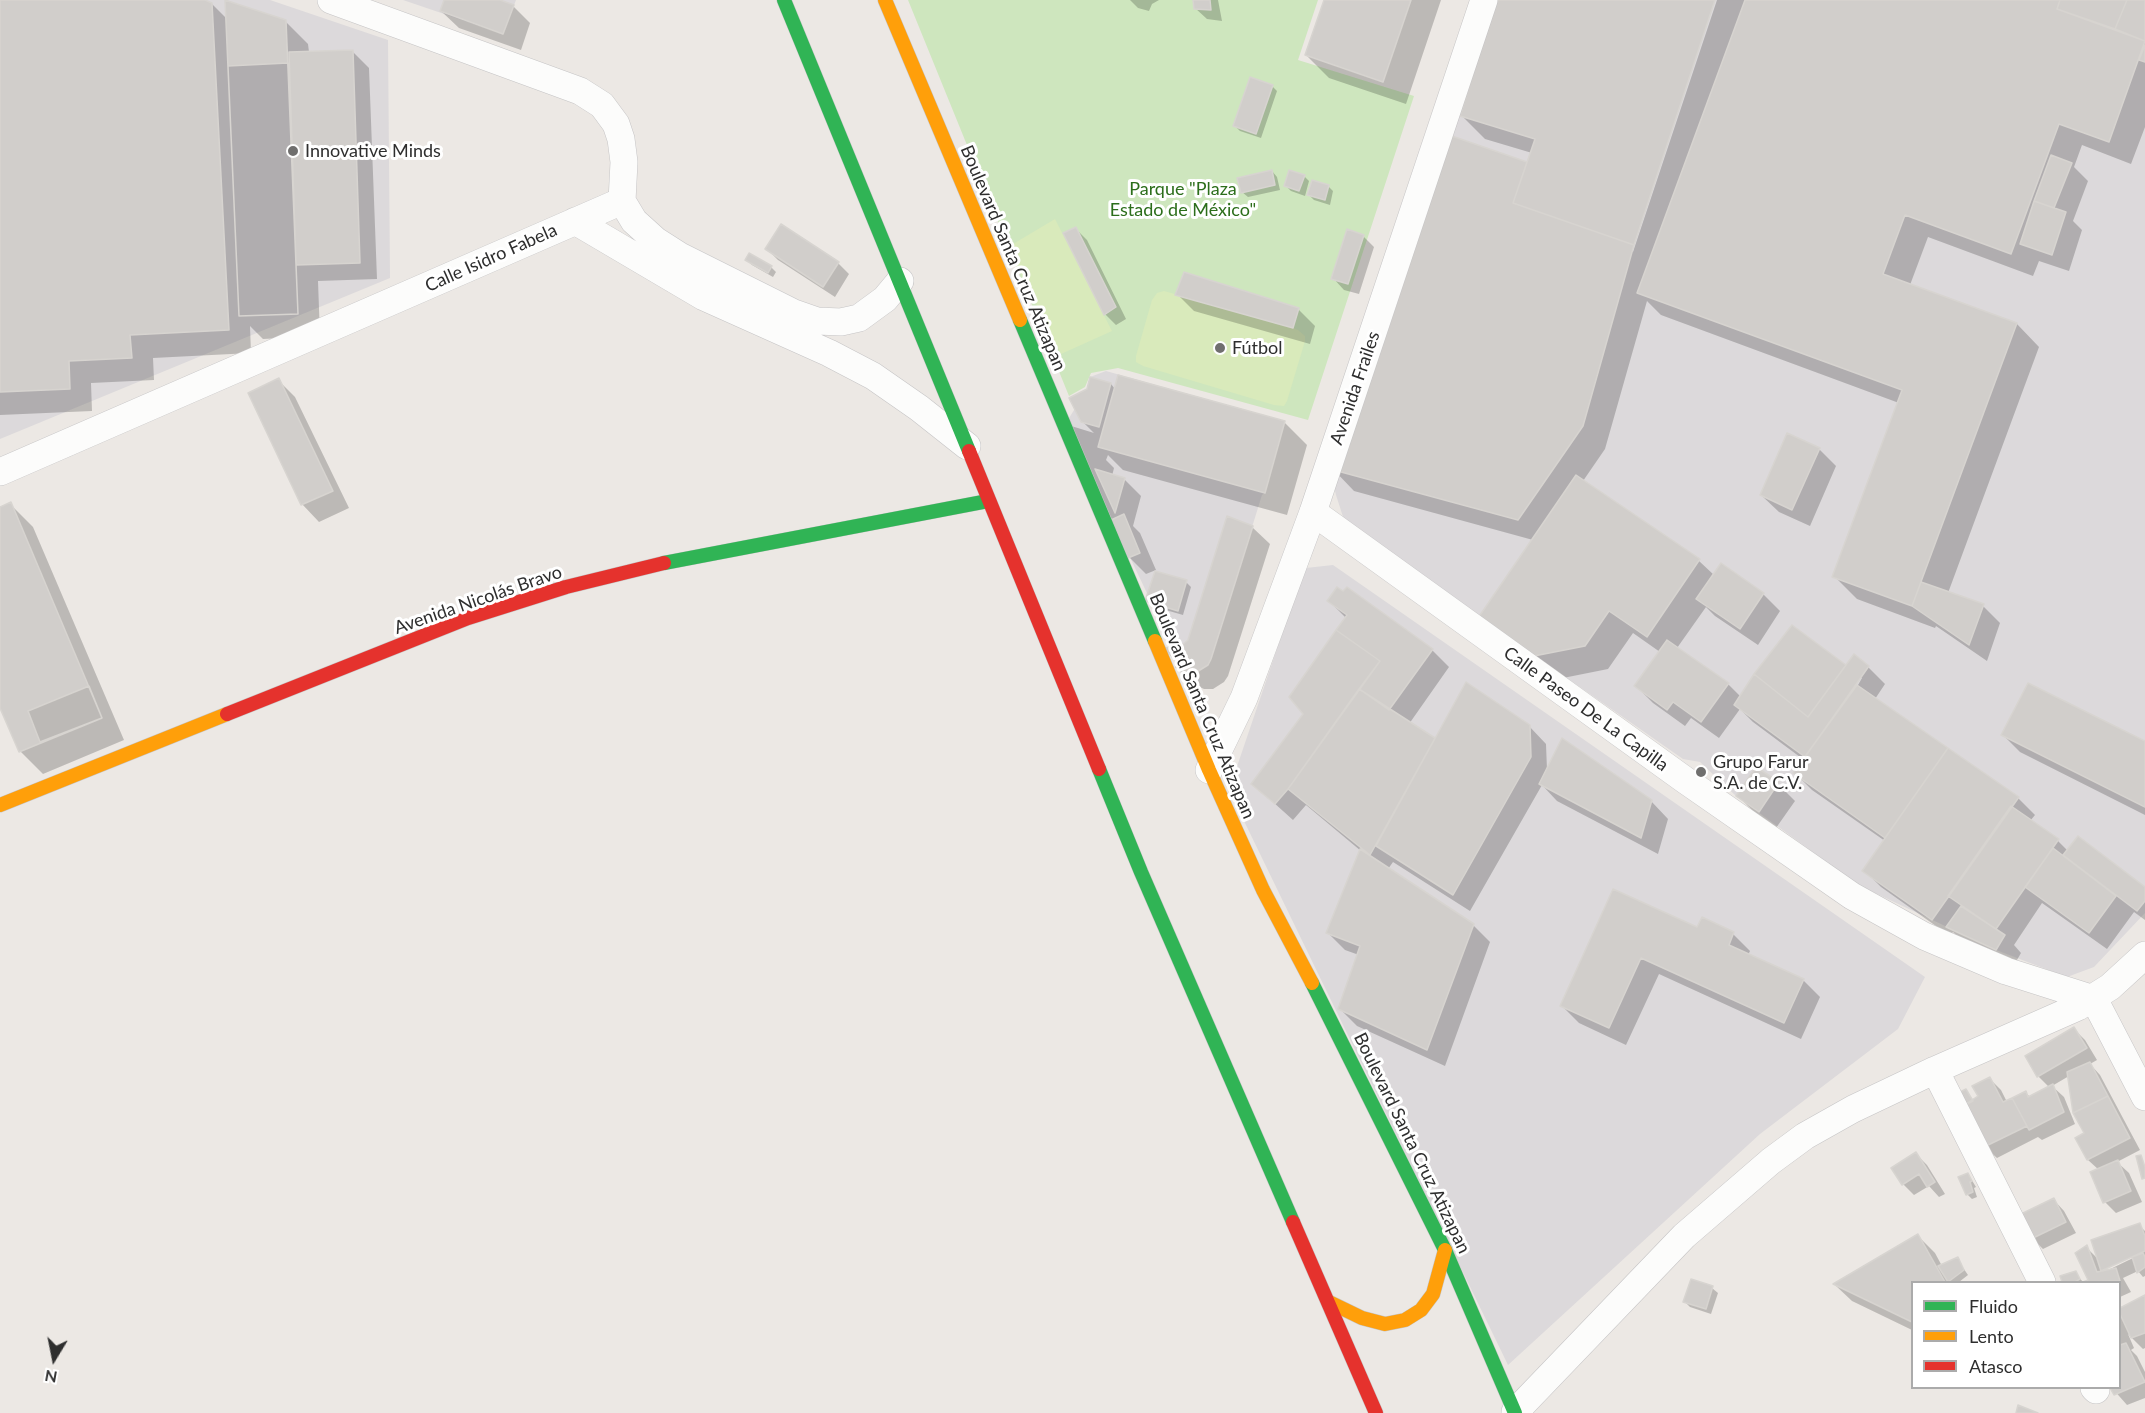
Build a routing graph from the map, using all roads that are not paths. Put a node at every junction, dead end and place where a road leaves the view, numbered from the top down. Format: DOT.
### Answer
graph roads {
  1 [pos="331,0"];
  2 [pos="784,0"];
  3 [pos="885,0"];
  4 [pos="1484,0"];
  5 [pos="622,201"];
  6 [pos="575,222"];
  7 [pos="900,281"];
  8 [pos="967,446"];
  9 [pos="0,472"];
  10 [pos="988,501"];
  11 [pos="1313,512"];
  12 [pos="1209,770"];
  13 [pos="0,805"];
  14 [pos="2145,955"];
  15 [pos="2094,999"];
  16 [pos="1935,1070"];
  17 [pos="2145,1097"];
  18 [pos="1445,1250"];
  19 [pos="2041,1281"];
  20 [pos="1329,1302"];
  21 [pos="1376,1413"];
  22 [pos="1515,1413"];
  1 -- 5 [label="street"];
  2 -- 7 [label="main road"];
  3 -- 12 [label="main road, Boulevard Santa Cruz Atizapan"];
  4 -- 11 [label="street, Avenida Frailes"];
  5 -- 6 [label="street, Calle Isidro Fabela"];
  5 -- 7 [label="street"];
  6 -- 8 [label="street"];
  6 -- 9 [label="street, Calle Isidro Fabela"];
  7 -- 8 [label="main road"];
  8 -- 10 [label="main road"];
  10 -- 13 [label="main road, Avenida Nicolás Bravo"];
  10 -- 20 [label="main road"];
  11 -- 12 [label="street, Avenida Frailes"];
  11 -- 15 [label="street, Calle Paseo De La Capilla"];
  12 -- 18 [label="main road, Boulevard Santa Cruz Atizapan"];
  14 -- 15 [label="street"];
  15 -- 16 [label="street"];
  15 -- 17 [label="street"];
  16 -- 19 [label="street"];
  16 -- 22 [label="street"];
  18 -- 20 [label="main road"];
  18 -- 22 [label="main road, Boulevard Santa Cruz Atizapan"];
  20 -- 21 [label="main road"];
}
